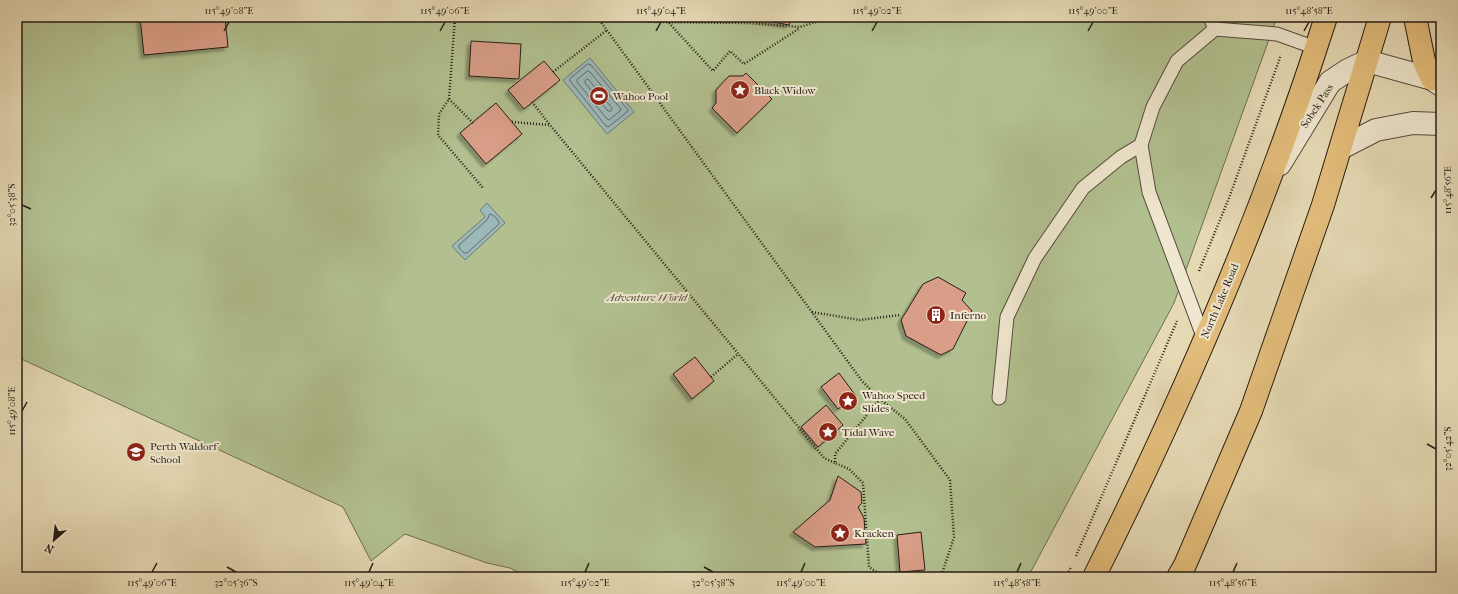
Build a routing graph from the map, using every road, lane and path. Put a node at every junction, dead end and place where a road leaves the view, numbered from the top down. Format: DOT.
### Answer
graph roads {
  1 [pos="455,17"];
  2 [pos="579,17"];
  3 [pos="589,17"];
  4 [pos="822,17"];
  5 [pos="1210,17"];
  6 [pos="1326,17"];
  7 [pos="1380,17"];
  8 [pos="1415,17"];
  9 [pos="598,18"];
  10 [pos="669,23"];
  11 [pos="800,28"];
  12 [pos="1216,29"];
  13 [pos="607,30"];
  14 [pos="1316,48"];
  15 [pos="1367,61"];
  16 [pos="553,72"];
  17 [pos="1436,82"];
  18 [pos="449,99"];
  19 [pos="532,102"];
  20 [pos="512,122"];
  21 [pos="473,123"];
  22 [pos="1441,124"];
  23 [pos="550,125"];
  24 [pos="1141,145"];
  25 [pos="1341,148"];
  26 [pos="483,188"];
  27 [pos="1265,189"];
  28 [pos="812,312"];
  29 [pos="900,315"];
  30 [pos="1204,339"];
  31 [pos="738,354"];
  32 [pos="711,377"];
  33 [pos="999,398"];
  34 [pos="880,399"];
  35 [pos="835,463"];
  36 [pos="884,577"];
  37 [pos="941,577"];
  38 [pos="1094,577"];
  39 [pos="1178,577"];
  1 -- 18 [label="path"];
  2 -- 3 [label="path"];
  3 -- 9 [label="path"];
  4 -- 11 [label="path"];
  5 -- 12 [label="lane"];
  6 -- 14 [label="main road, North Lake Road"];
  7 -- 15 [label="main road"];
  8 -- 17 [label="main road"];
  9 -- 10 [label="path"];
  9 -- 13 [label="path"];
  10 -- 11 [label="path"];
  10 -- 11 [label="path"];
  12 -- 14 [label="lane"];
  12 -- 24 [label="lane"];
  13 -- 16 [label="path"];
  13 -- 28 [label="path"];
  14 -- 27 [label="main road, North Lake Road"];
  15 -- 17 [label="street"];
  15 -- 25 [label="main road"];
  15 -- 27 [label="street, Sobek Pass"];
  18 -- 21 [label="path"];
  18 -- 26 [label="path"];
  19 -- 23 [label="path"];
  20 -- 23 [label="path"];
  22 -- 25 [label="street"];
  23 -- 31 [label="path"];
  24 -- 30 [label="lane"];
  24 -- 33 [label="lane"];
  25 -- 39 [label="main road"];
  27 -- 30 [label="main road, North Lake Road"];
  28 -- 29 [label="path"];
  28 -- 34 [label="path"];
  30 -- 38 [label="main road, North Lake Road"];
  31 -- 32 [label="path"];
  31 -- 35 [label="path"];
  34 -- 35 [label="path"];
  34 -- 37 [label="path"];
  35 -- 36 [label="path"];
}
